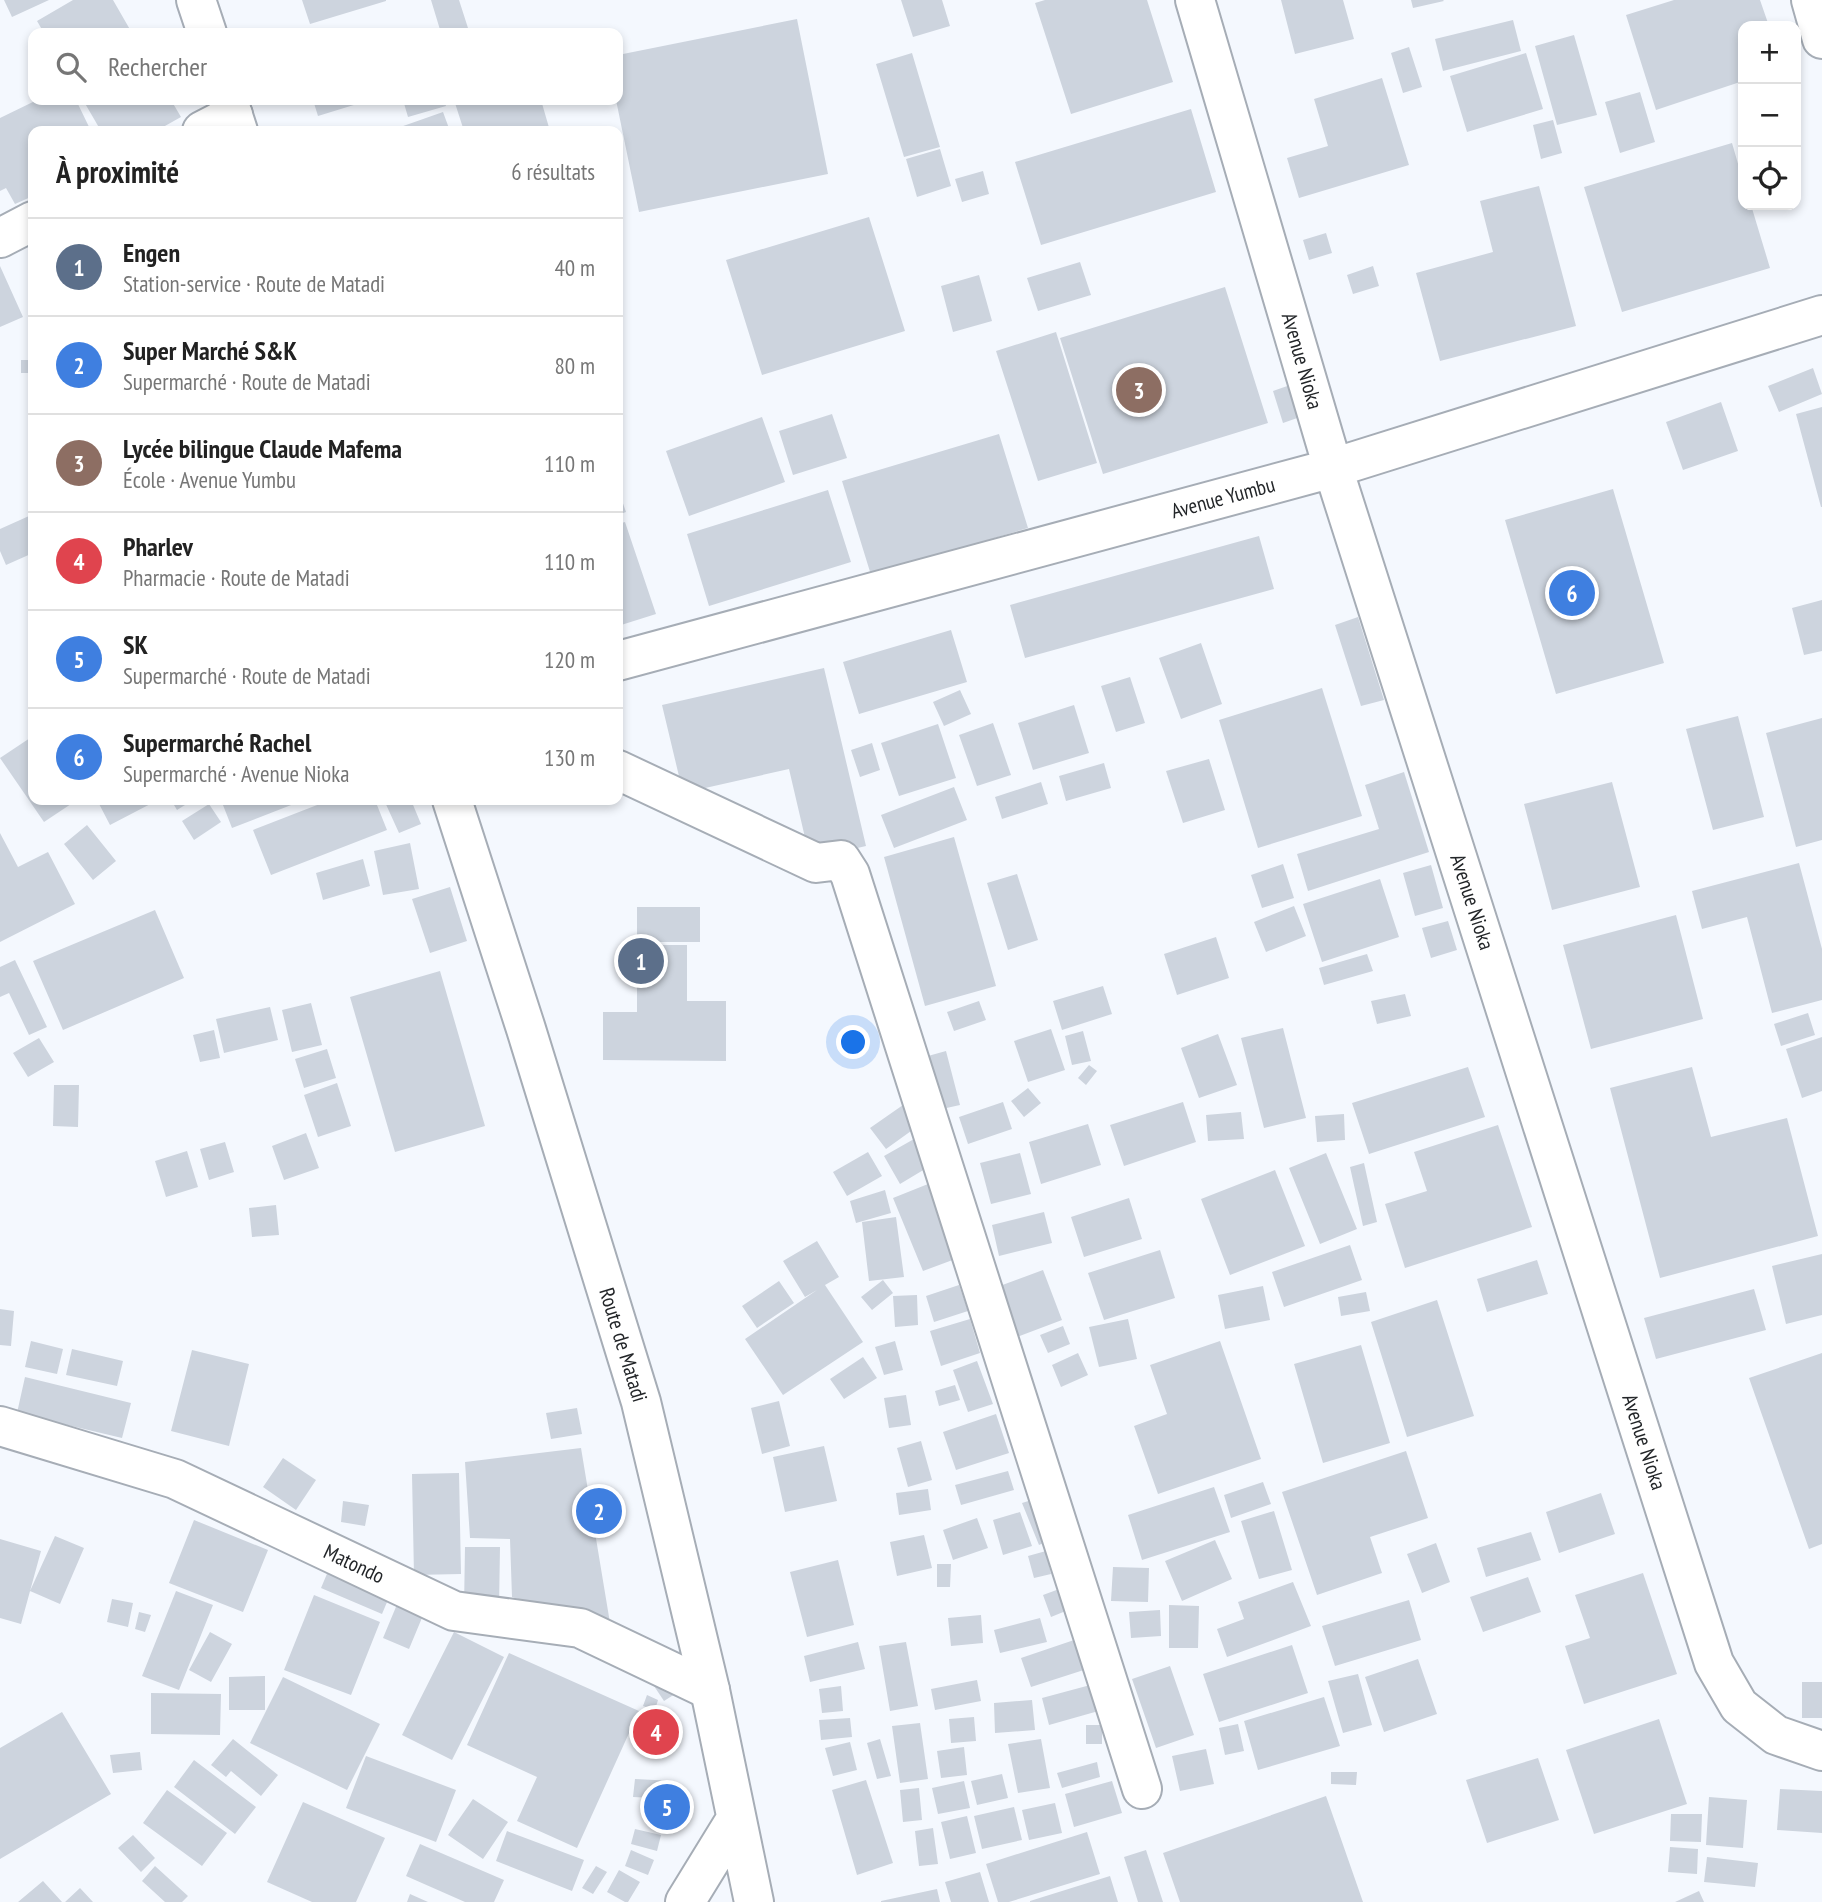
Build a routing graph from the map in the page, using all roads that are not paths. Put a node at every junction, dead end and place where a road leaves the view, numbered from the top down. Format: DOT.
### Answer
graph roads {
  1 [pos="196,0"];
  2 [pos="1195,0"];
  3 [pos="1811,0"];
  4 [pos="205,28"];
  5 [pos="1822,39"];
  6 [pos="28,223"];
  7 [pos="0,238"];
  8 [pos="1822,315"];
  9 [pos="1333,468"];
  10 [pos="623,660"];
  11 [pos="623,772"];
  12 [pos="454,805"];
  13 [pos="0,1426"];
  14 [pos="710,1689"];
  15 [pos="1822,1751"];
  16 [pos="1142,1789"];
  17 [pos="736,1819"];
  18 [pos="685,1902"];
  19 [pos="754,1902"];
  1 -- 4 [label="main road"];
  2 -- 9 [label="main road, Avenue Nioka"];
  3 -- 5 [label="main road"];
  6 -- 7 [label="main road"];
  8 -- 9 [label="main road, Avenue Yumbu"];
  9 -- 10 [label="main road, Avenue Yumbu"];
  9 -- 15 [label="main road, Avenue Nioka"];
  11 -- 16 [label="main road"];
  12 -- 14 [label="main road, Route de Matadi"];
  13 -- 14 [label="main road, Matondo"];
  14 -- 17 [label="main road, Route de Matadi"];
  17 -- 18 [label="main road"];
  17 -- 19 [label="main road, Route de Matadi"];
}
